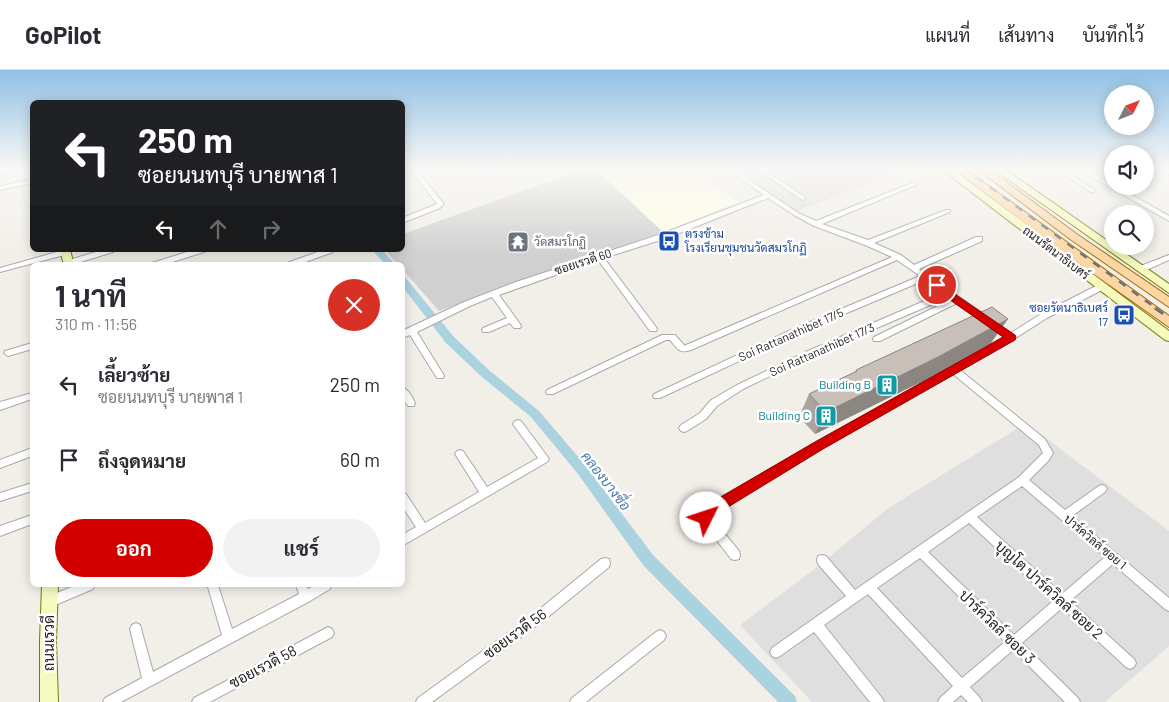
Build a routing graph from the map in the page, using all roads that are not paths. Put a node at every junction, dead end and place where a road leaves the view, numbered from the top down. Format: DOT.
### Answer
graph roads {
  1 [pos="436,197"];
  2 [pos="763,197"];
  3 [pos="770,197"];
  4 [pos="881,197"];
  5 [pos="983,197"];
  6 [pos="992,197"];
  7 [pos="997,197"];
  8 [pos="1021,197"];
  9 [pos="1040,197"];
  10 [pos="1130,197"];
  11 [pos="948,210"];
  12 [pos="405,220"];
  13 [pos="1169,220"];
  14 [pos="816,224"];
  15 [pos="1028,232"];
  16 [pos="978,239"];
  17 [pos="1104,239"];
  18 [pos="868,243"];
  19 [pos="62,252"];
  20 [pos="104,252"];
  21 [pos="195,252"];
  22 [pos="325,252"];
  23 [pos="1123,255"];
  24 [pos="599,257"];
  25 [pos="898,257"];
  26 [pos="1168,258"];
  27 [pos="75,262"];
  28 [pos="164,262"];
  29 [pos="298,262"];
  30 [pos="914,268"];
  31 [pos="0,270"];
  32 [pos="1141,270"];
  33 [pos="926,277"];
  34 [pos="1101,287"];
  35 [pos="1169,288"];
  36 [pos="494,294"];
  37 [pos="948,294"];
  38 [pos="956,300"];
  39 [pos="1169,303"];
  40 [pos="512,319"];
  41 [pos="1169,322"];
  42 [pos="517,326"];
  43 [pos="653,329"];
  44 [pos="486,330"];
  45 [pos="412,331"];
  46 [pos="405,334"];
  47 [pos="1011,337"];
  48 [pos="1169,337"];
  49 [pos="877,339"];
  50 [pos="30,347"];
  51 [pos="8,353"];
  52 [pos="954,370"];
  53 [pos="440,376"];
  54 [pos="550,392"];
  55 [pos="405,394"];
  56 [pos="658,396"];
  57 [pos="30,397"];
  58 [pos="412,403"];
  59 [pos="0,406"];
  60 [pos="518,424"];
  61 [pos="684,428"];
  62 [pos="30,453"];
  63 [pos="460,454"];
  64 [pos="0,464"];
  65 [pos="1022,480"];
  66 [pos="30,488"];
  67 [pos="1102,489"];
  68 [pos="485,493"];
  69 [pos="0,497"];
  70 [pos="405,502"];
  71 [pos="1065,516"];
  72 [pos="969,517"];
  73 [pos="30,521"];
  74 [pos="423,529"];
  75 [pos="0,531"];
  76 [pos="405,539"];
  77 [pos="920,551"];
  78 [pos="735,555"];
  79 [pos="1113,557"];
  80 [pos="822,560"];
  81 [pos="605,563"];
  82 [pos="50,587"];
  83 [pos="84,587"];
  84 [pos="213,587"];
  85 [pos="302,587"];
  86 [pos="323,587"];
  87 [pos="870,588"];
  88 [pos="306,597"];
  89 [pos="855,598"];
  90 [pos="49,602"];
  91 [pos="1062,602"];
  92 [pos="1169,605"];
  93 [pos="816,625"];
  94 [pos="136,630"];
  95 [pos="328,633"];
  96 [pos="660,636"];
  97 [pos="229,638"];
  98 [pos="1014,642"];
  99 [pos="776,652"];
  100 [pos="1130,663"];
  101 [pos="149,681"];
  102 [pos="962,686"];
  103 [pos="49,702"];
  104 [pos="109,702"];
  105 [pos="198,702"];
  106 [pos="422,702"];
  107 [pos="576,702"];
  108 [pos="878,702"];
  109 [pos="944,702"];
  110 [pos="976,702"];
  111 [pos="1074,702"];
  1 -- 12 [label="street"];
  2 -- 24 [label="street, ซอยเรวดี 60"];
  3 -- 14 [label="street"];
  4 -- 14 [label="street"];
  5 -- 15 [label="main road, ถนนรัตนาธิเบศร์"];
  6 -- 15 [label="main road"];
  7 -- 41 [label="main road, ถนนรัตนาธิเบศร์"];
  8 -- 39 [label="main road, ถนนรัตนาธิเบศร์"];
  9 -- 17 [label="main road"];
  10 -- 13 [label="street"];
  11 -- 18 [label="street"];
  14 -- 18 [label="street"];
  15 -- 34 [label="main road, ถนนรัตนาธิเบศร์"];
  16 -- 30 [label="street"];
  18 -- 25 [label="street"];
  19 -- 31 [label="street"];
  20 -- 27 [label="street"];
  21 -- 28 [label="street"];
  22 -- 29 [label="street"];
  23 -- 32 [label="main road"];
  24 -- 36 [label="street, ซอยเรวดี 60"];
  24 -- 43 [label="street"];
  25 -- 30 [label="street"];
  25 -- 54 [label="street"];
  26 -- 32 [label="street"];
  30 -- 33 [label="street"];
  32 -- 35 [label="main road"];
  33 -- 37 [label="street"];
  33 -- 56 [label="street, Soi Rattanathibet 17/5"];
  34 -- 47 [label="street"];
  34 -- 48 [label="main road, ถนนรัตนาธิเบศร์"];
  36 -- 40 [label="street"];
  36 -- 45 [label="street, ซอยเรวดี 60"];
  37 -- 38 [label="street"];
  37 -- 61 [label="street, Soi Rattanathibet 17/3"];
  38 -- 47 [label="street"];
  38 -- 49 [label="street"];
  40 -- 42 [label="street"];
  40 -- 44 [label="street"];
  45 -- 46 [label="street, ซอยเรวดี 60"];
  45 -- 53 [label="street"];
  47 -- 52 [label="street"];
  50 -- 51 [label="street"];
  52 -- 65 [label="street"];
  52 -- 78 [label="street"];
  55 -- 58 [label="street"];
  57 -- 59 [label="street"];
  60 -- 68 [label="street"];
  62 -- 64 [label="street"];
  63 -- 68 [label="street"];
  65 -- 71 [label="street, ปาร์ควิลล์ ซอย 1"];
  65 -- 72 [label="street"];
  66 -- 69 [label="street"];
  67 -- 71 [label="street"];
  68 -- 74 [label="street"];
  70 -- 74 [label="street"];
  71 -- 79 [label="street, ปาร์ควิลล์ ซอย 1"];
  72 -- 77 [label="street"];
  72 -- 91 [label="street, บุญโต ปาร์ควิลล์ ซอย 2"];
  73 -- 75 [label="street"];
  74 -- 76 [label="street"];
  77 -- 87 [label="street"];
  77 -- 98 [label="street, ปาร์ควิลล์ ซอย 3"];
  79 -- 91 [label="street"];
  79 -- 92 [label="street, ปาร์ควิลล์ ซอย 1"];
  80 -- 89 [label="street"];
  81 -- 106 [label="street, ซอยเรวดี 56"];
  82 -- 90 [label="main road, ถนนเรวดี"];
  83 -- 90 [label="street"];
  84 -- 97 [label="street"];
  85 -- 88 [label="street"];
  86 -- 88 [label="street"];
  87 -- 89 [label="street"];
  87 -- 102 [label="street"];
  88 -- 97 [label="street"];
  89 -- 93 [label="street"];
  90 -- 103 [label="main road, ถนนเรวดี"];
  91 -- 98 [label="street"];
  91 -- 100 [label="street, บุญโต ปาร์ควิลล์ ซอย 2"];
  93 -- 99 [label="street"];
  93 -- 108 [label="street"];
  94 -- 101 [label="street"];
  95 -- 105 [label="street, ซอยเรวดี 58"];
  96 -- 107 [label="street"];
  97 -- 101 [label="street"];
  98 -- 102 [label="street"];
  98 -- 111 [label="street, ปาร์ควิลล์ ซอย 3"];
  101 -- 104 [label="street"];
  102 -- 109 [label="street"];
  102 -- 110 [label="street"];
}
